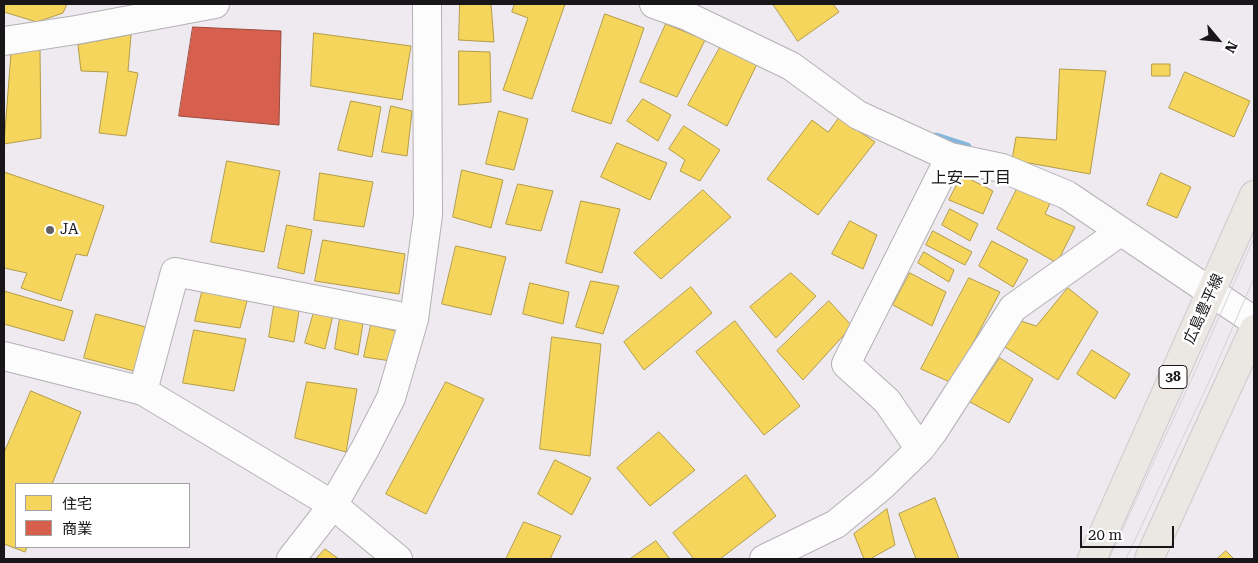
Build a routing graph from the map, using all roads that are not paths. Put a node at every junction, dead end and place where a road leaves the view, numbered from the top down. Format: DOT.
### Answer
graph roads {
  1 [pos="215,4"];
  2 [pos="427,4"];
  3 [pos="654,4"];
  4 [pos="4,41"];
  5 [pos="950,157"];
  6 [pos="1254,195"];
  7 [pos="1120,232"];
  8 [pos="1212,292"];
  9 [pos="414,319"];
  10 [pos="1254,321"];
  11 [pos="1254,329"];
  12 [pos="4,356"];
  13 [pos="143,391"];
  14 [pos="920,449"];
  15 [pos="333,505"];
  16 [pos="291,559"];
  17 [pos="398,559"];
  18 [pos="764,559"];
  19 [pos="1092,559"];
  20 [pos="1149,559"];
  1 -- 4 [label="street"];
  2 -- 9 [label="street"];
  3 -- 5 [label="street"];
  5 -- 7 [label="street"];
  5 -- 14 [label="street"];
  6 -- 8 [label="main road, 広島豊平線 / 38"];
  7 -- 8 [label="street"];
  7 -- 14 [label="street"];
  8 -- 10 [label="street"];
  8 -- 19 [label="main road, 広島豊平線 / 38"];
  9 -- 13 [label="street"];
  9 -- 15 [label="street"];
  11 -- 20 [label="main road"];
  12 -- 13 [label="street"];
  13 -- 15 [label="street"];
  14 -- 18 [label="street"];
  15 -- 16 [label="street"];
  15 -- 17 [label="street"];
}
